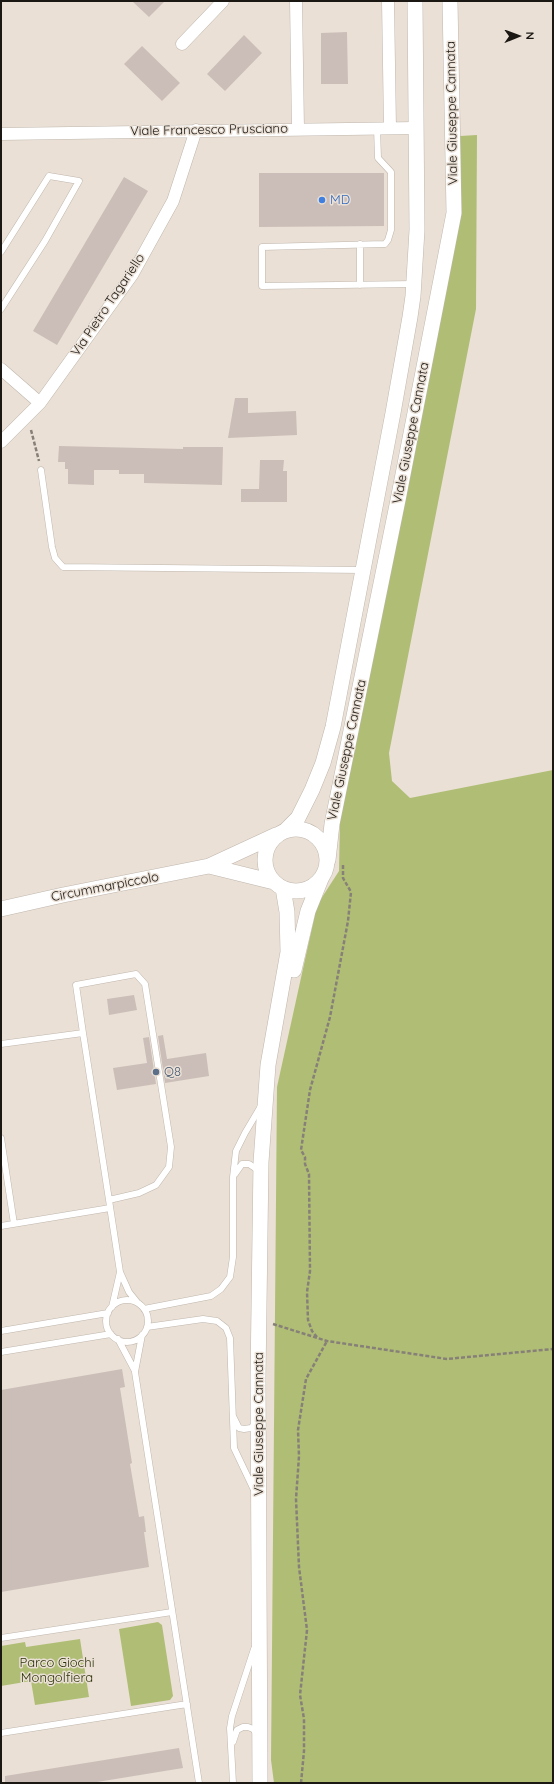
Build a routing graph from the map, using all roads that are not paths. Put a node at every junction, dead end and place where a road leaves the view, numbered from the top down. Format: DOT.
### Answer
graph roads {
  1 [pos="223,1"];
  2 [pos="296,1"];
  3 [pos="388,1"];
  4 [pos="415,1"];
  5 [pos="450,1"];
  6 [pos="182,44"];
  7 [pos="377,128"];
  8 [pos="390,128"];
  9 [pos="416,128"];
  10 [pos="298,129"];
  11 [pos="196,130"];
  12 [pos="1,134"];
  13 [pos="360,244"];
  14 [pos="1,252"];
  15 [pos="414,284"];
  16 [pos="360,285"];
  17 [pos="1,309"];
  18 [pos="1,369"];
  19 [pos="40,403"];
  20 [pos="1,442"];
  21 [pos="41,470"];
  22 [pos="363,570"];
  23 [pos="281,833"];
  24 [pos="334,859"];
  25 [pos="209,866"];
  26 [pos="321,879"];
  27 [pos="278,885"];
  28 [pos="1,909"];
  29 [pos="83,1033"];
  30 [pos="1,1044"];
  31 [pos="268,1065"];
  32 [pos="266,1100"];
  33 [pos="1,1138"];
  34 [pos="261,1173"];
  35 [pos="233,1177"];
  36 [pos="109,1200"];
  37 [pos="110,1208"];
  38 [pos="14,1224"];
  39 [pos="1,1226"];
  40 [pos="120,1272"];
  41 [pos="138,1303"];
  42 [pos="112,1307"];
  43 [pos="144,1309"];
  44 [pos="108,1313"];
  45 [pos="147,1327"];
  46 [pos="1,1331"];
  47 [pos="111,1334"];
  48 [pos="142,1335"];
  49 [pos="118,1339"];
  50 [pos="1,1352"];
  51 [pos="135,1372"];
  52 [pos="232,1413"];
  53 [pos="258,1415"];
  54 [pos="259,1500"];
  55 [pos="172,1612"];
  56 [pos="258,1636"];
  57 [pos="1,1638"];
  58 [pos="187,1704"];
  59 [pos="1,1733"];
  60 [pos="260,1738"];
  61 [pos="231,1758"];
  62 [pos="199,1783"];
  63 [pos="232,1783"];
  64 [pos="260,1783"];
  1 -- 6 [label="street"];
  2 -- 10 [label="street"];
  3 -- 8 [label="street"];
  4 -- 9 [label="street, Viale Giuseppe Cannata"];
  5 -- 24 [label="street, Viale Giuseppe Cannata"];
  7 -- 8 [label="street, Viale Francesco Prusciano"];
  7 -- 10 [label="street, Viale Francesco Prusciano"];
  7 -- 13 [label="lane"];
  8 -- 9 [label="street, Viale Francesco Prusciano"];
  9 -- 15 [label="street, Viale Giuseppe Cannata"];
  10 -- 11 [label="street, Viale Francesco Prusciano"];
  11 -- 12 [label="street, Viale Francesco Prusciano"];
  11 -- 19 [label="street, Via Pietro Tagariello"];
  13 -- 16 [label="lane"];
  13 -- 16 [label="lane"];
  14 -- 17 [label="lane"];
  15 -- 16 [label="lane"];
  15 -- 22 [label="street, Viale Giuseppe Cannata"];
  18 -- 19 [label="street"];
  19 -- 20 [label="street, Via Pietro Tagariello"];
  21 -- 22 [label="lane"];
  22 -- 23 [label="street, Viale Giuseppe Cannata"];
  23 -- 24 [label="street"];
  23 -- 25 [label="street, Circummarpiccolo"];
  23 -- 27 [label="street"];
  24 -- 26 [label="street"];
  25 -- 27 [label="street, Circummarpiccolo"];
  25 -- 28 [label="street, Circummarpiccolo"];
  26 -- 27 [label="street"];
  26 -- 31 [label="street, Viale Giuseppe Cannata"];
  27 -- 31 [label="street, Viale Giuseppe Cannata"];
  29 -- 30 [label="lane"];
  29 -- 36 [label="lane"];
  29 -- 36 [label="lane"];
  31 -- 32 [label="street, Viale Giuseppe Cannata"];
  32 -- 34 [label="street, Viale Giuseppe Cannata"];
  32 -- 35 [label="lane"];
  33 -- 38 [label="lane"];
  34 -- 35 [label="lane"];
  34 -- 53 [label="street, Viale Giuseppe Cannata"];
  35 -- 43 [label="lane"];
  36 -- 37 [label="lane"];
  37 -- 38 [label="lane"];
  37 -- 40 [label="lane"];
  38 -- 39 [label="lane"];
  40 -- 41 [label="lane"];
  40 -- 42 [label="lane"];
  41 -- 42 [label="lane"];
  41 -- 43 [label="lane"];
  42 -- 44 [label="lane"];
  43 -- 45 [label="lane"];
  44 -- 46 [label="lane"];
  44 -- 47 [label="lane"];
  45 -- 48 [label="lane"];
  45 -- 52 [label="lane"];
  47 -- 49 [label="lane"];
  47 -- 50 [label="lane"];
  48 -- 49 [label="lane"];
  48 -- 51 [label="lane"];
  49 -- 51 [label="lane"];
  51 -- 55 [label="lane"];
  52 -- 53 [label="lane"];
  52 -- 54 [label="lane"];
  53 -- 54 [label="street, Viale Giuseppe Cannata"];
  54 -- 56 [label="street, Viale Giuseppe Cannata"];
  55 -- 57 [label="lane"];
  55 -- 58 [label="lane"];
  56 -- 60 [label="street, Viale Giuseppe Cannata"];
  56 -- 61 [label="lane"];
  58 -- 59 [label="lane"];
  58 -- 62 [label="lane"];
  60 -- 61 [label="lane"];
  60 -- 64 [label="street, Viale Giuseppe Cannata"];
  61 -- 63 [label="lane"];
}
